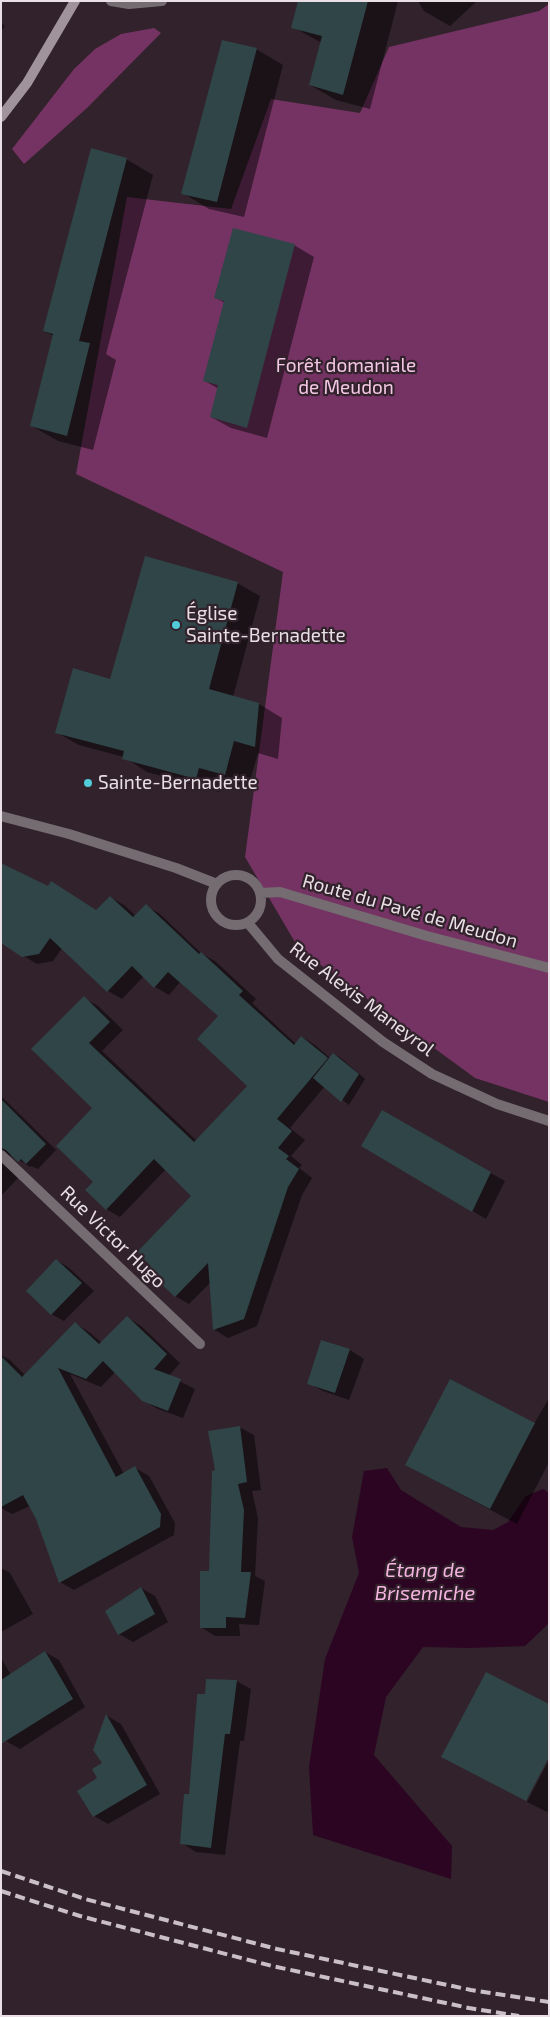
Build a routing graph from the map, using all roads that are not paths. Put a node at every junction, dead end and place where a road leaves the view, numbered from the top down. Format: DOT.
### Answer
graph roads {
  1 [pos="76,1"];
  2 [pos="111,1"];
  3 [pos="162,1"];
  4 [pos="1,117"];
  5 [pos="1,816"];
  6 [pos="218,884"];
  7 [pos="260,893"];
  8 [pos="248,923"];
  9 [pos="549,968"];
  10 [pos="549,1121"];
  11 [pos="1,1155"];
  12 [pos="200,1344"];
  1 -- 4 [label="main road"];
  2 -- 3 [label="street"];
  5 -- 6 [label="street"];
  6 -- 7 [label="street"];
  6 -- 8 [label="street"];
  7 -- 8 [label="street"];
  7 -- 9 [label="street, Route du Pavé de Meudon"];
  8 -- 10 [label="street, Rue Alexis Maneyrol"];
  11 -- 12 [label="street, Rue Victor Hugo"];
}
